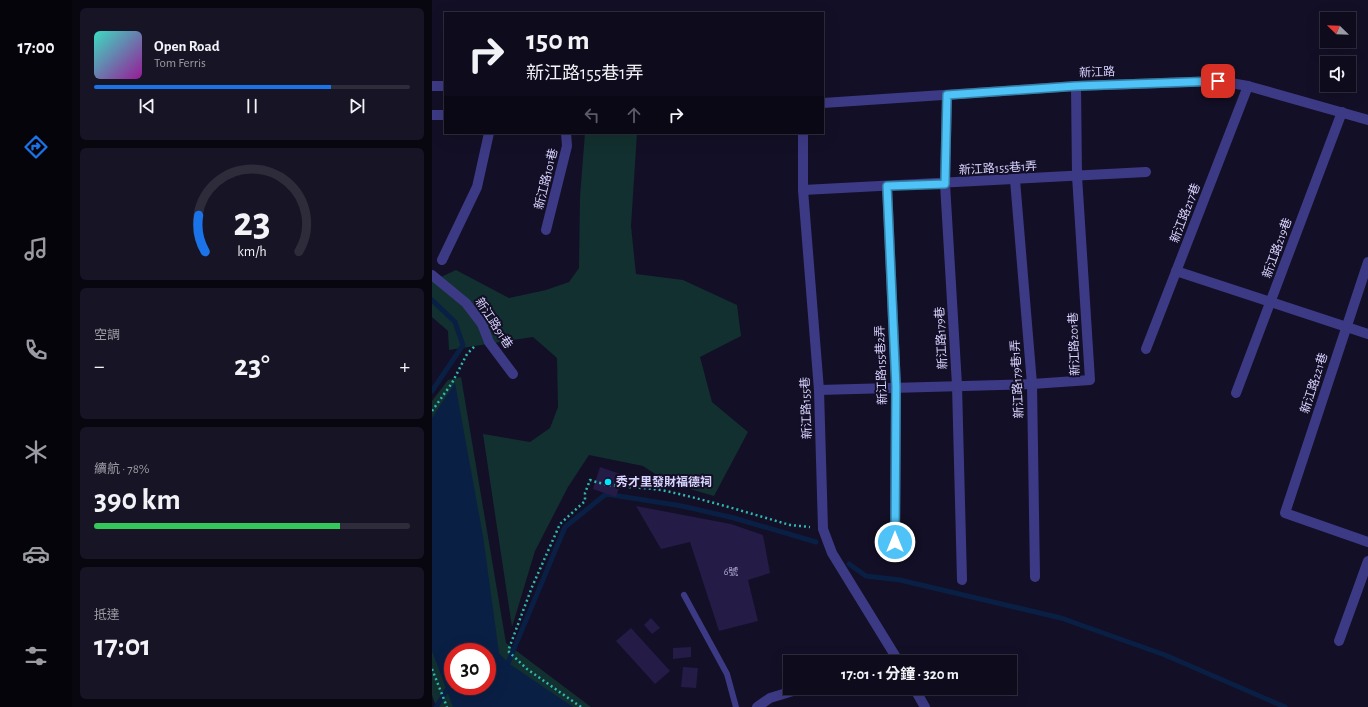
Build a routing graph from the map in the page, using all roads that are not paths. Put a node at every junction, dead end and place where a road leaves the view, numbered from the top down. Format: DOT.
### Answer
graph roads {
  1 [pos="432,86"];
  2 [pos="444,86"];
  3 [pos="1076,86"];
  4 [pos="1248,86"];
  5 [pos="947,95"];
  6 [pos="824,103"];
  7 [pos="1342,112"];
  8 [pos="432,115"];
  9 [pos="444,115"];
  10 [pos="1368,120"];
  11 [pos="489,134"];
  12 [pos="566,134"];
  13 [pos="803,134"];
  14 [pos="1146,172"];
  15 [pos="1077,176"];
  16 [pos="1015,180"];
  17 [pos="945,184"];
  18 [pos="887,186"];
  19 [pos="803,190"];
  20 [pos="546,230"];
  21 [pos="442,260"];
  22 [pos="1368,262"];
  23 [pos="1176,271"];
  24 [pos="432,275"];
  25 [pos="1271,302"];
  26 [pos="1347,326"];
  27 [pos="1368,334"];
  28 [pos="1146,349"];
  29 [pos="512,374"];
  30 [pos="1032,384"];
  31 [pos="957,385"];
  32 [pos="896,387"];
  33 [pos="819,390"];
  34 [pos="1236,393"];
  35 [pos="895,542"];
  36 [pos="1368,542"];
  37 [pos="1368,561"];
  38 [pos="1036,577"];
  39 [pos="962,580"];
  40 [pos="684,595"];
  41 [pos="1339,641"];
  42 [pos="891,655"];
  43 [pos="783,694"];
  44 [pos="918,695"];
  45 [pos="736,707"];
  46 [pos="757,707"];
  47 [pos="925,707"];
  1 -- 2 [label="street"];
  3 -- 4 [label="street, 新江路"];
  3 -- 5 [label="street, 新江路"];
  3 -- 15 [label="street, 新江路201巷"];
  4 -- 7 [label="street, 新江路"];
  4 -- 23 [label="street, 新江路217巷"];
  5 -- 6 [label="street, 新江路"];
  5 -- 17 [label="street, 新江路179巷"];
  7 -- 10 [label="street, 新江路"];
  7 -- 25 [label="street, 新江路219巷"];
  8 -- 9 [label="street"];
  11 -- 21 [label="street"];
  12 -- 20 [label="street, 新江路101巷"];
  13 -- 19 [label="street, 新江路155巷"];
  14 -- 15 [label="street, 新江路155巷1弄"];
  15 -- 16 [label="street, 新江路155巷1弄"];
  15 -- 30 [label="street, 新江路201巷"];
  16 -- 17 [label="street, 新江路155巷1弄"];
  16 -- 30 [label="street, 新江路179巷1弄"];
  17 -- 18 [label="street, 新江路155巷1弄"];
  17 -- 31 [label="street, 新江路179巷"];
  18 -- 19 [label="street, 新江路155巷1弄"];
  18 -- 32 [label="street, 新江路155巷2弄"];
  19 -- 33 [label="street, 新江路155巷"];
  22 -- 26 [label="street, 新江路221巷"];
  23 -- 25 [label="street"];
  23 -- 28 [label="street, 新江路217巷"];
  24 -- 29 [label="street, 新江路91巷"];
  25 -- 26 [label="street"];
  25 -- 34 [label="street, 新江路219巷"];
  26 -- 27 [label="street"];
  26 -- 36 [label="street, 新江路221巷"];
  30 -- 31 [label="street, 新江路201巷"];
  30 -- 38 [label="street, 新江路179巷1弄"];
  31 -- 32 [label="street, 新江路201巷"];
  31 -- 39 [label="street, 新江路179巷"];
  32 -- 33 [label="street, 新江路201巷"];
  32 -- 35 [label="street, 新江路155巷2弄"];
  33 -- 42 [label="street, 新江路155巷"];
  37 -- 41 [label="street"];
  40 -- 45 [label="lane"];
  43 -- 46 [label="street"];
  44 -- 47 [label="street"];
}
